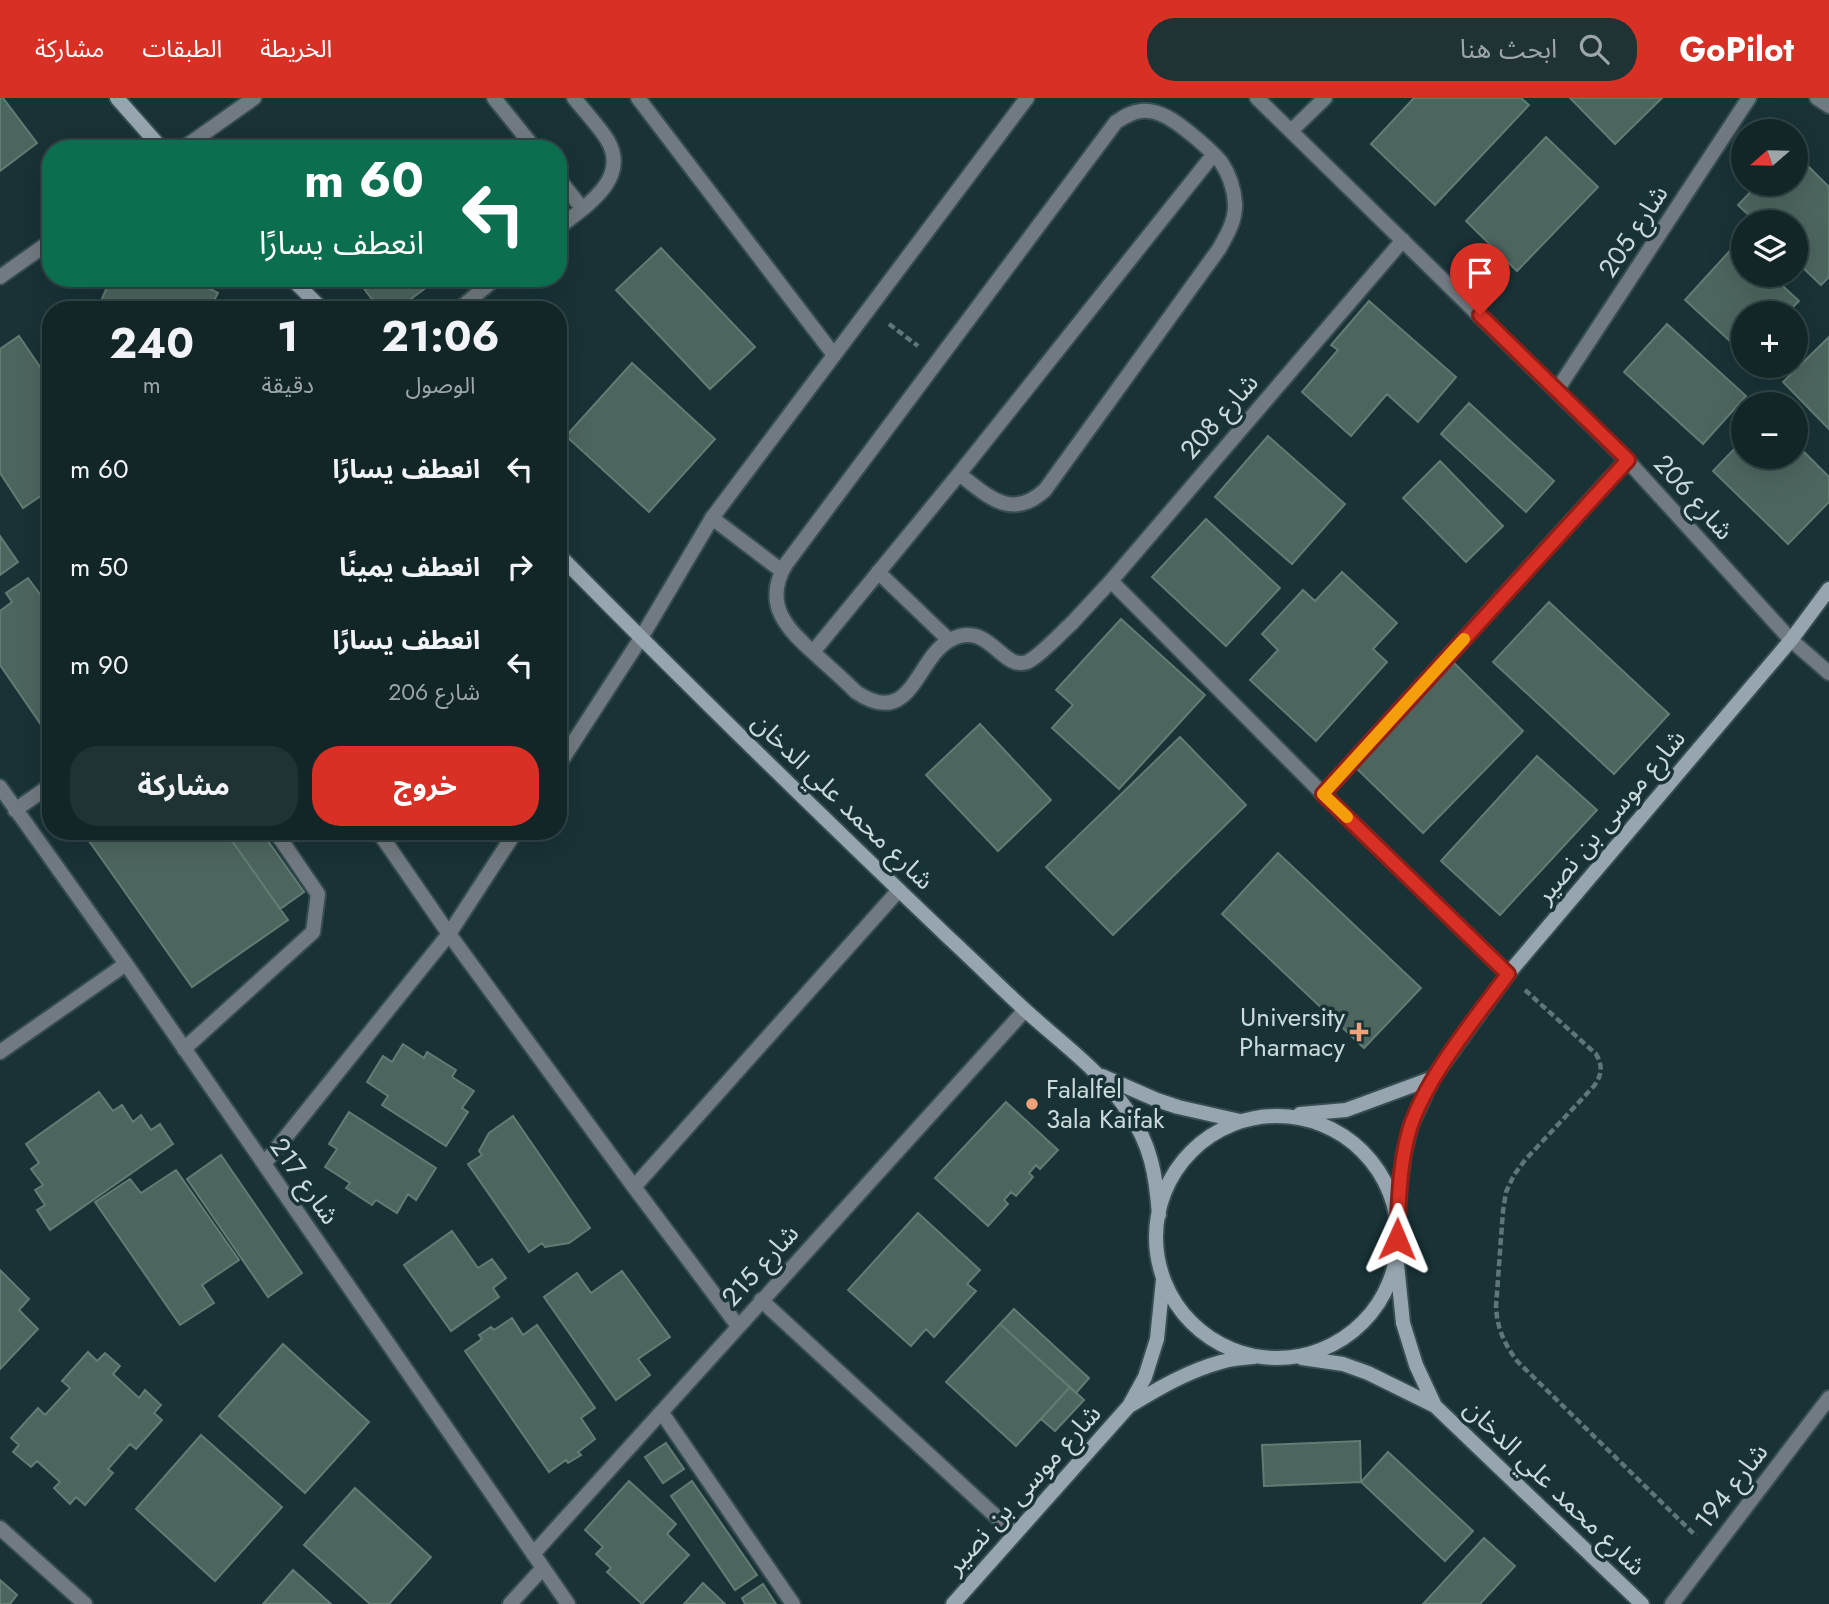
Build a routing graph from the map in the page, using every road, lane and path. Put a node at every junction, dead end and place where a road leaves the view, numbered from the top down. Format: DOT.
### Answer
graph roads {
  1 [pos="117,98"];
  2 [pos="254,98"];
  3 [pos="494,98"];
  4 [pos="574,98"];
  5 [pos="638,98"];
  6 [pos="1027,98"];
  7 [pos="1257,98"];
  8 [pos="1325,98"];
  9 [pos="1749,98"];
  10 [pos="1817,98"];
  11 [pos="1829,106"];
  12 [pos="1291,131"];
  13 [pos="154,140"];
  14 [pos="195,140"];
  15 [pos="527,140"];
  16 [pos="1213,155"];
  17 [pos="567,189"];
  18 [pos="582,208"];
  19 [pos="567,220"];
  20 [pos="1402,240"];
  21 [pos="42,247"];
  22 [pos="0,277"];
  23 [pos="300,287"];
  24 [pos="485,287"];
  25 [pos="314,301"];
  26 [pos="469,301"];
  27 [pos="870,309"];
  28 [pos="835,355"];
  29 [pos="938,362"];
  30 [pos="1557,390"];
  31 [pos="1628,460"];
  32 [pos="959,474"];
  33 [pos="712,518"];
  34 [pos="567,563"];
  35 [pos="782,570"];
  36 [pos="878,572"];
  37 [pos="1111,581"];
  38 [pos="1829,589"];
  39 [pos="641,638"];
  40 [pos="949,640"];
  41 [pos="1791,640"];
  42 [pos="813,652"];
  43 [pos="1829,673"];
  44 [pos="567,752"];
  45 [pos="0,787"];
  46 [pos="42,791"];
  47 [pos="1323,794"];
  48 [pos="15,810"];
  49 [pos="281,840"];
  50 [pos="384,840"];
  51 [pos="510,840"];
  52 [pos="899,890"];
  53 [pos="449,934"];
  54 [pos="126,964"];
  55 [pos="1508,974"];
  56 [pos="1025,1010"];
  57 [pos="184,1049"];
  58 [pos="0,1052"];
  59 [pos="1099,1075"];
  60 [pos="1433,1078"];
  61 [pos="1275,1115"];
  62 [pos="1240,1121"];
  63 [pos="264,1164"];
  64 [pos="634,1187"];
  65 [pos="1159,1215"];
  66 [pos="1398,1222"];
  67 [pos="1397,1257"];
  68 [pos="1163,1279"];
  69 [pos="761,1300"];
  70 [pos="738,1326"];
  71 [pos="1255,1357"];
  72 [pos="1297,1357"];
  73 [pos="1829,1398"];
  74 [pos="1129,1406"];
  75 [pos="1435,1406"];
  76 [pos="662,1413"];
  77 [pos="0,1528"];
  78 [pos="1015,1534"];
  79 [pos="1712,1551"];
  80 [pos="533,1554"];
  81 [pos="543,1568"];
  82 [pos="85,1604"];
  83 [pos="510,1604"];
  84 [pos="568,1604"];
  85 [pos="793,1604"];
  86 [pos="953,1604"];
  87 [pos="1642,1604"];
  88 [pos="1672,1604"];
  1 -- 13 [label="street"];
  2 -- 14 [label="street"];
  3 -- 15 [label="street"];
  4 -- 18 [label="street"];
  5 -- 28 [label="street"];
  6 -- 27 [label="street"];
  7 -- 12 [label="street, شارع 206"];
  8 -- 12 [label="street"];
  9 -- 30 [label="street, شارع 205"];
  10 -- 11 [label="street"];
  12 -- 20 [label="street, شارع 206"];
  16 -- 29 [label="street"];
  16 -- 32 [label="street"];
  16 -- 32 [label="street"];
  17 -- 18 [label="street"];
  18 -- 19 [label="street"];
  20 -- 30 [label="street, شارع 206"];
  20 -- 37 [label="street, شارع 208"];
  21 -- 22 [label="street"];
  23 -- 25 [label="street"];
  24 -- 26 [label="street"];
  27 -- 28 [label="street"];
  27 -- 29 [label="path"];
  28 -- 33 [label="street"];
  29 -- 35 [label="street"];
  30 -- 31 [label="street, شارع 206"];
  31 -- 41 [label="street, شارع 206"];
  31 -- 47 [label="street"];
  32 -- 36 [label="street"];
  33 -- 35 [label="street"];
  33 -- 39 [label="street"];
  34 -- 39 [label="street, شارع محمد علي الدخان"];
  35 -- 42 [label="street"];
  36 -- 40 [label="street"];
  36 -- 42 [label="street"];
  37 -- 40 [label="street, شارع 208"];
  37 -- 47 [label="street"];
  38 -- 41 [label="street, شارع موسى بن نصير"];
  39 -- 44 [label="street"];
  39 -- 52 [label="street, شارع محمد علي الدخان"];
  40 -- 42 [label="street"];
  41 -- 43 [label="street, شارع 206"];
  41 -- 55 [label="street, شارع موسى بن نصير"];
  45 -- 48 [label="street, شارع 217"];
  46 -- 48 [label="street"];
  47 -- 55 [label="street"];
  48 -- 54 [label="street, شارع 217"];
  49 -- 57 [label="street"];
  50 -- 53 [label="street"];
  51 -- 53 [label="street"];
  52 -- 56 [label="street, شارع محمد علي الدخان"];
  52 -- 64 [label="street"];
  53 -- 63 [label="street"];
  53 -- 64 [label="street"];
  54 -- 57 [label="street, شارع 217"];
  54 -- 58 [label="street"];
  55 -- 60 [label="street, شارع موسى بن نصير"];
  55 -- 79 [label="path"];
  56 -- 59 [label="street, شارع محمد علي الدخان"];
  56 -- 69 [label="street, شارع 215"];
  57 -- 63 [label="street, شارع 217"];
  59 -- 62 [label="street, شارع محمد علي الدخان"];
  59 -- 65 [label="street, شارع محمد علي الدخان"];
  60 -- 61 [label="street"];
  60 -- 66 [label="street, شارع موسى بن نصير"];
  61 -- 62 [label="street"];
  61 -- 66 [label="street"];
  62 -- 65 [label="street"];
  63 -- 80 [label="street, شارع 217"];
  64 -- 70 [label="street"];
  65 -- 68 [label="street"];
  66 -- 67 [label="street"];
  67 -- 72 [label="street"];
  67 -- 75 [label="street, شارع محمد علي الدخان"];
  68 -- 71 [label="street"];
  68 -- 74 [label="street, شارع موسى بن نصير"];
  69 -- 70 [label="street, شارع 215"];
  69 -- 78 [label="street"];
  70 -- 76 [label="street, شارع 215"];
  71 -- 72 [label="street"];
  71 -- 74 [label="street, شارع موسى بن نصير"];
  72 -- 75 [label="street, شارع محمد علي الدخان"];
  73 -- 79 [label="street, شارع 194"];
  74 -- 78 [label="street, شارع موسى بن نصير"];
  75 -- 87 [label="street, شارع محمد علي الدخان"];
  76 -- 80 [label="street, شارع 215"];
  76 -- 85 [label="street"];
  77 -- 82 [label="street"];
  78 -- 86 [label="street, شارع موسى بن نصير"];
  79 -- 88 [label="street, شارع 194"];
  80 -- 81 [label="street, شارع 217"];
  81 -- 83 [label="street"];
  81 -- 84 [label="street, شارع 217"];
}
